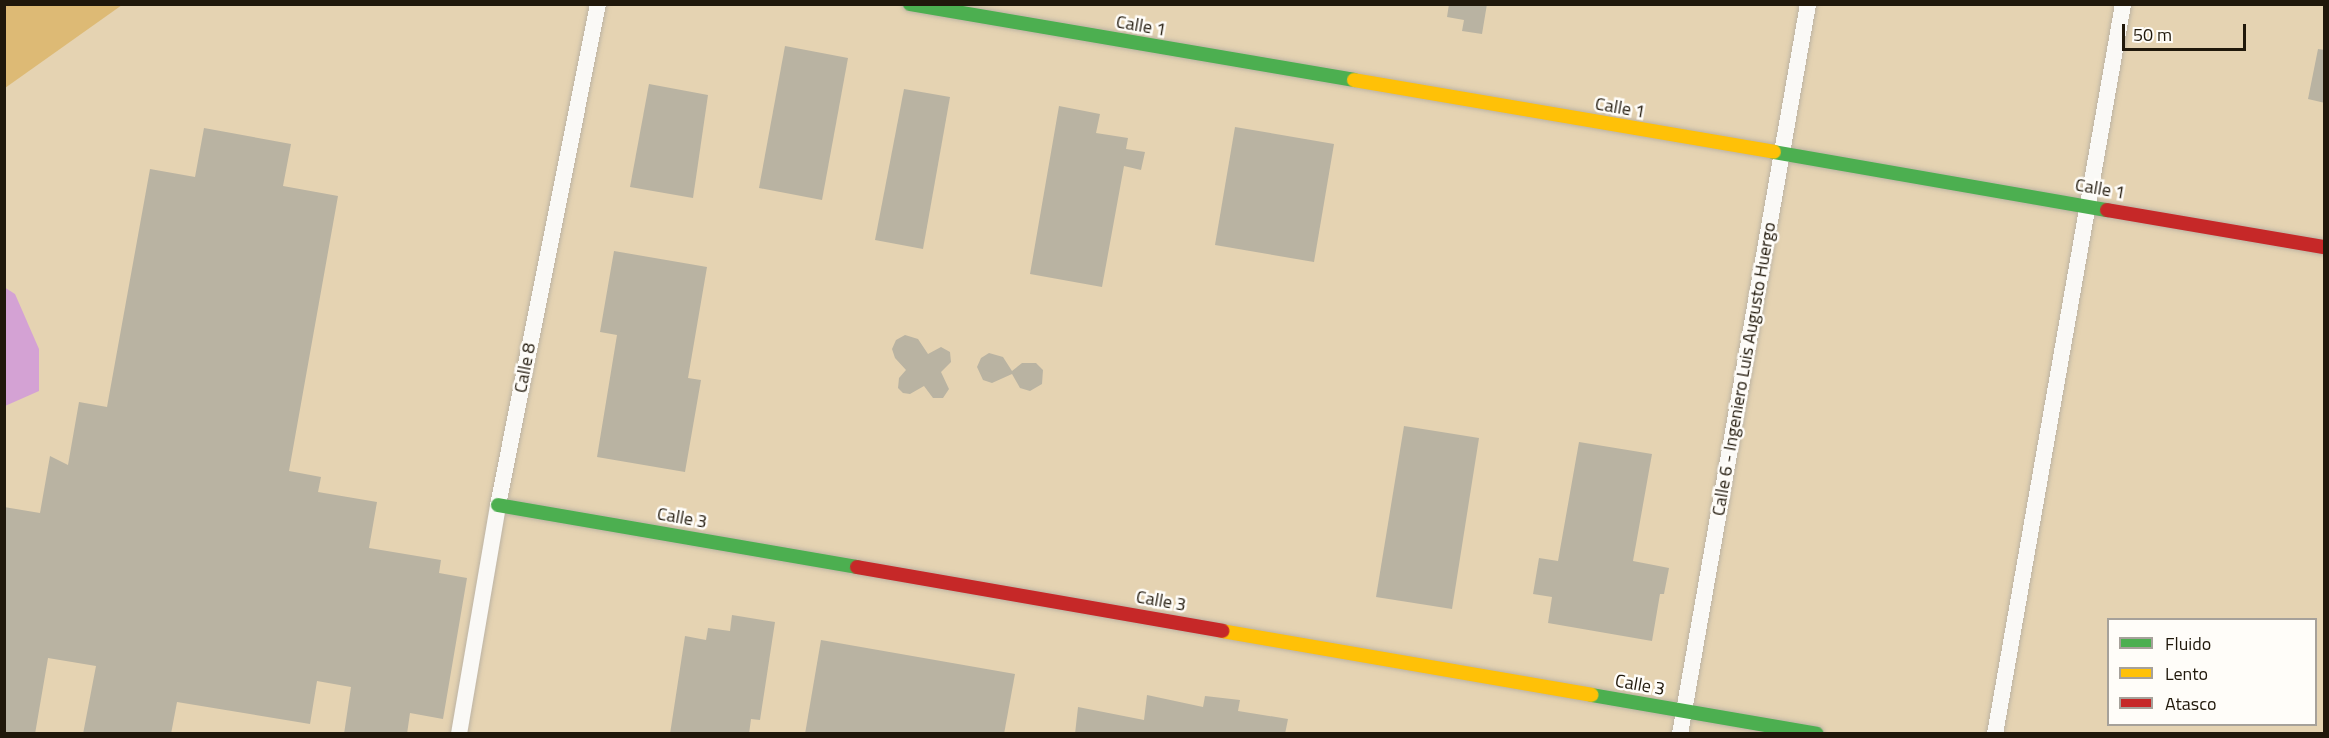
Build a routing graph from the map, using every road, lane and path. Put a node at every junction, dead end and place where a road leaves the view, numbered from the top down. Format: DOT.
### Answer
graph roads {
  1 [pos="598,4"];
  2 [pos="910,4"];
  3 [pos="1808,4"];
  4 [pos="2123,4"];
  5 [pos="1782,154"];
  6 [pos="2088,205"];
  7 [pos="2325,247"];
  8 [pos="498,505"];
  9 [pos="1684,710"];
  10 [pos="459,734"];
  11 [pos="1680,734"];
  12 [pos="1818,734"];
  13 [pos="1995,734"];
  1 -- 8 [label="street, Calle 8"];
  2 -- 5 [label="street, Calle 1"];
  3 -- 5 [label="street, Calle 6 - Ingeniero Luis Augusto Huergo"];
  4 -- 6 [label="street"];
  5 -- 6 [label="street, Calle 1"];
  5 -- 9 [label="street, Calle 6 - Ingeniero Luis Augusto Huergo"];
  6 -- 7 [label="street, Calle 1"];
  6 -- 13 [label="street"];
  8 -- 9 [label="street, Calle 3"];
  8 -- 10 [label="street, Calle 8"];
  9 -- 11 [label="street, Calle 6 - Ingeniero Luis Augusto Huergo"];
  9 -- 12 [label="street, Calle 3"];
}
